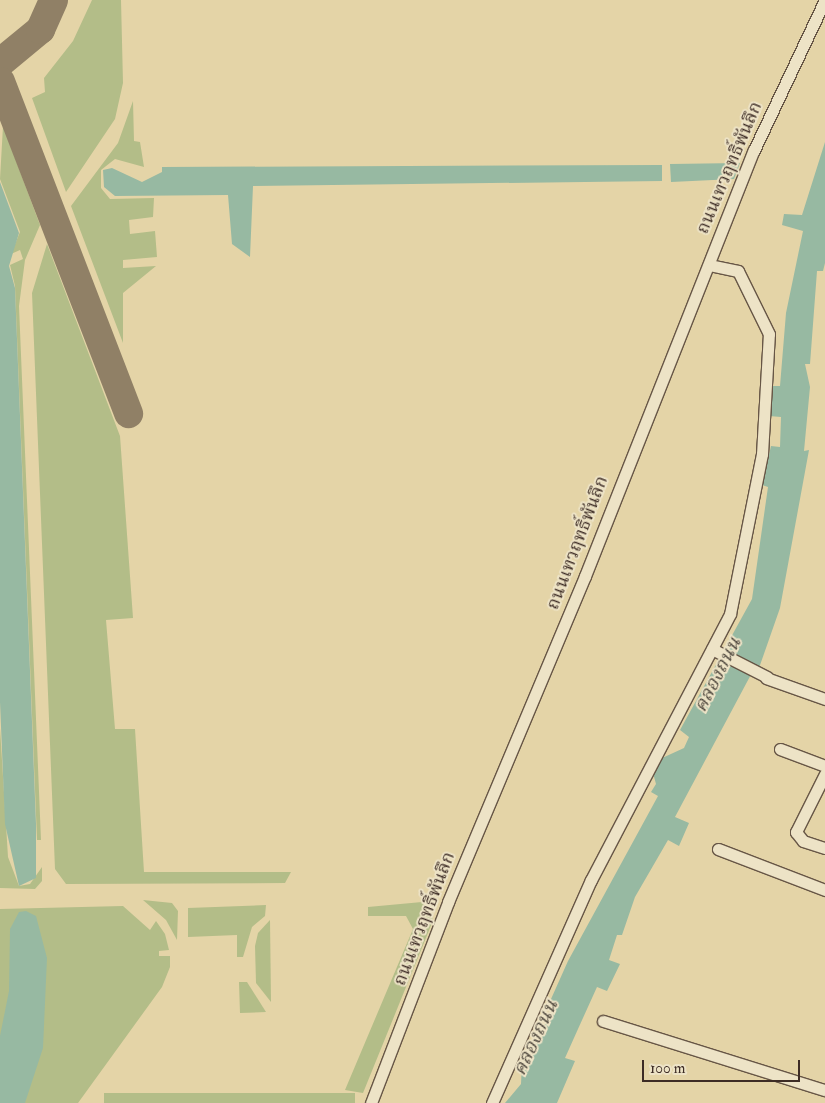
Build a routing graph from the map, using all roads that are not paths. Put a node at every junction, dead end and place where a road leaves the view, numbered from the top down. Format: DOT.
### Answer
graph roads {
  1 [pos="825,0"];
  2 [pos="709,265"];
  3 [pos="712,649"];
  4 [pos="825,699"];
  5 [pos="780,749"];
  6 [pos="825,766"];
  7 [pos="825,774"];
  8 [pos="825,848"];
  9 [pos="718,849"];
  10 [pos="825,890"];
  11 [pos="603,1021"];
  12 [pos="825,1090"];
  13 [pos="371,1103"];
  14 [pos="492,1103"];
  1 -- 2 [label="street, ถนนเทวฤทธิ์พันลึก"];
  2 -- 3 [label="street"];
  2 -- 13 [label="street, ถนนเทวฤทธิ์พันลึก"];
  3 -- 4 [label="street"];
  3 -- 14 [label="street"];
  5 -- 6 [label="street"];
  7 -- 8 [label="street"];
  9 -- 10 [label="street"];
  11 -- 12 [label="street"];
}
